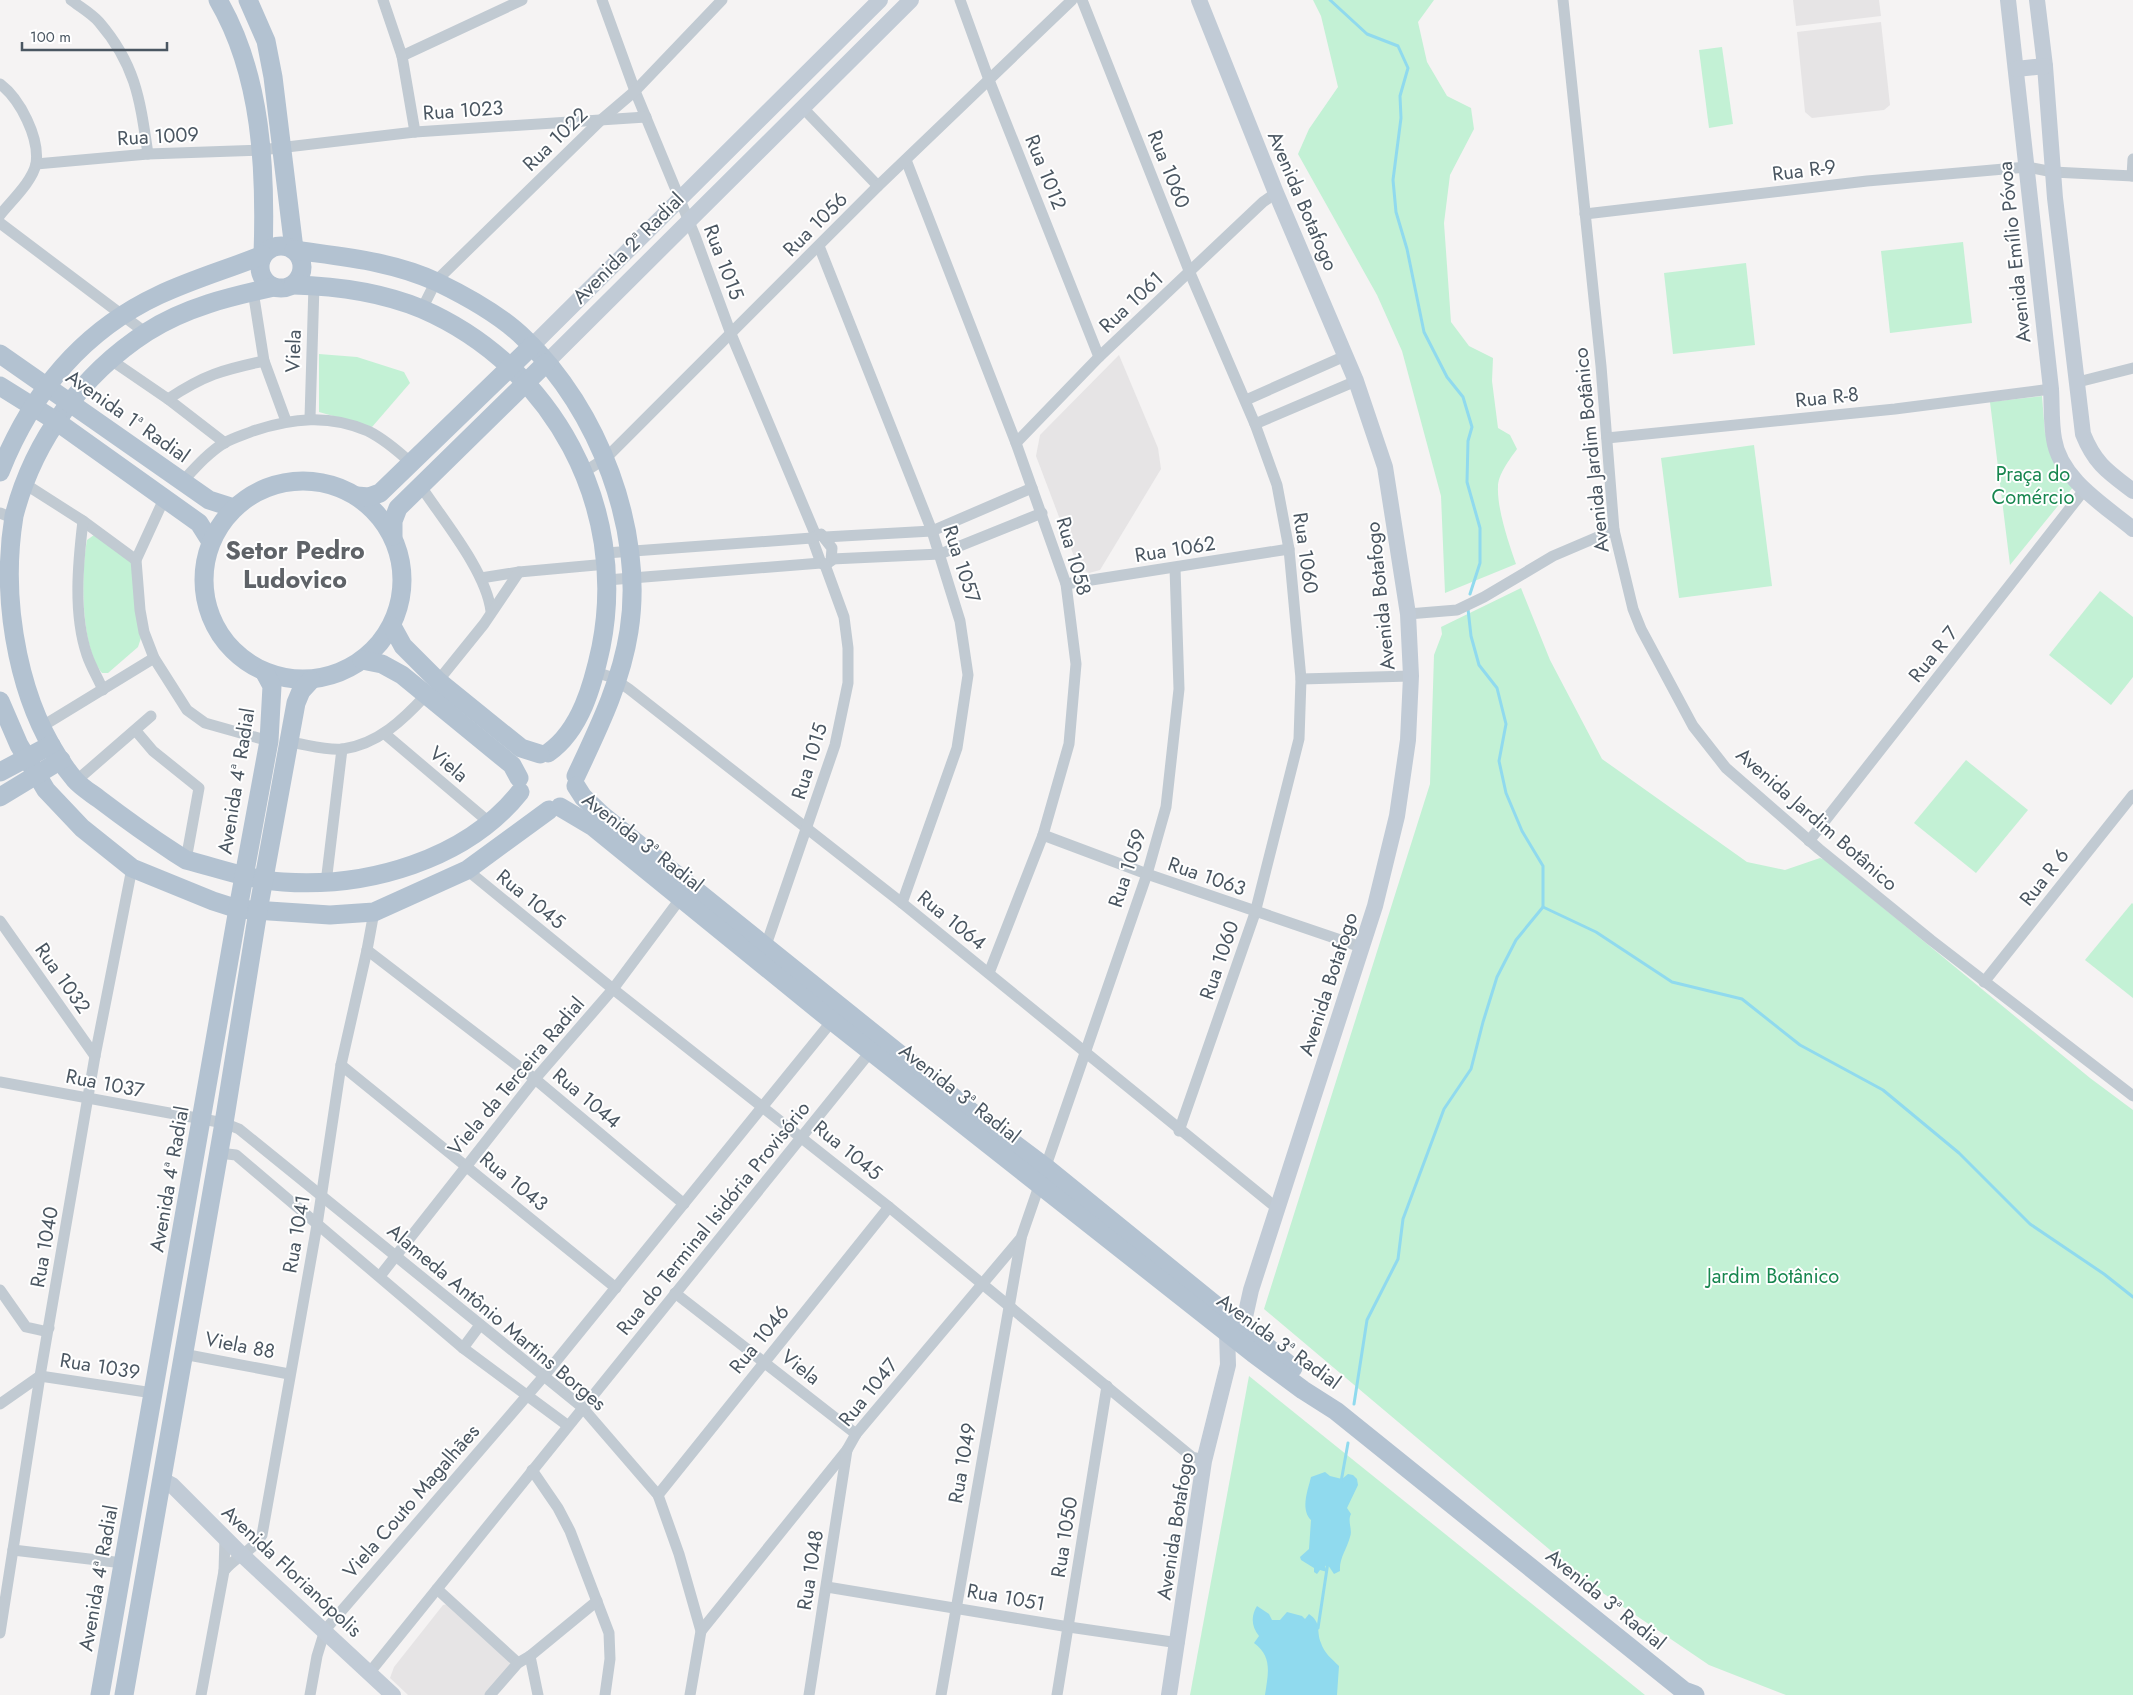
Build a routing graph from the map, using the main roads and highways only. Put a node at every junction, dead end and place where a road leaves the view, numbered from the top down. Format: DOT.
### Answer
graph roads {
  1 [pos="218,0"];
  2 [pos="248,0"];
  3 [pos="880,0"];
  4 [pos="911,0"];
  5 [pos="1199,0"];
  6 [pos="2008,0"];
  7 [pos="2037,0"];
  8 [pos="2045,66"];
  9 [pos="2016,68"];
  10 [pos="294,249"];
  11 [pos="263,255"];
  12 [pos="293,284"];
  13 [pos="274,287"];
  14 [pos="532,346"];
  15 [pos="0,354"];
  16 [pos="546,362"];
  17 [pos="510,368"];
  18 [pos="2078,382"];
  19 [pos="525,383"];
  20 [pos="46,385"];
  21 [pos="0,386"];
  22 [pos="2051,388"];
  23 [pos="69,402"];
  24 [pos="31,406"];
  25 [pos="56,421"];
  26 [pos="0,472"];
  27 [pos="2107,472"];
  28 [pos="2085,490"];
  29 [pos="2133,491"];
  30 [pos="357,496"];
  31 [pos="234,508"];
  32 [pos="7,515"];
  33 [pos="2133,529"];
  34 [pos="393,536"];
  35 [pos="211,542"];
  36 [pos="392,626"];
  37 [pos="362,660"];
  38 [pos="265,672"];
  39 [pos="311,680"];
  40 [pos="432,688"];
  41 [pos="0,701"];
  42 [pos="56,752"];
  43 [pos="544,753"];
  44 [pos="26,758"];
  45 [pos="0,772"];
  46 [pos="37,775"];
  47 [pos="576,781"];
  48 [pos="519,785"];
  49 [pos="0,797"];
  50 [pos="554,809"];
  51 [pos="448,849"];
  52 [pos="464,871"];
  53 [pos="245,876"];
  54 [pos="264,880"];
  55 [pos="238,908"];
  56 [pos="258,912"];
  57 [pos="763,955"];
  58 [pos="820,988"];
  59 [pos="832,1021"];
  60 [pos="870,1051"];
  61 [pos="969,1110"];
  62 [pos="1041,1174"];
  63 [pos="1232,1324"];
  64 [pos="1253,1352"];
  65 [pos="1228,1365"];
  66 [pos="1336,1411"];
  67 [pos="161,1479"];
  68 [pos="1687,1694"];
  69 [pos="100,1695"];
  70 [pos="124,1695"];
  71 [pos="393,1695"];
  72 [pos="1169,1695"];
  1 -- 11 [label="main road"];
  2 -- 10 [label="main road"];
  3 -- 14 [label="main road, Avenida 2ª Radial"];
  4 -- 16 [label="main road, Avenida 2ª Radial"];
  5 -- 63 [label="main road, Avenida Botafogo"];
  6 -- 9 [label="main road, Avenida Emílio Póvoa"];
  7 -- 8 [label="main road"];
  8 -- 9 [label="main road"];
  8 -- 18 [label="main road"];
  9 -- 22 [label="main road, Avenida Emílio Póvoa"];
  10 -- 11 [label="main road"];
  10 -- 12 [label="main road"];
  10 -- 14 [label="main road"];
  11 -- 13 [label="main road"];
  11 -- 20 [label="main road"];
  12 -- 13 [label="main road"];
  12 -- 17 [label="main road"];
  13 -- 23 [label="main road"];
  14 -- 16 [label="main road"];
  14 -- 17 [label="main road, Avenida 2ª Radial"];
  15 -- 20 [label="main road, Avenida 1ª Radial"];
  16 -- 19 [label="main road, Avenida 2ª Radial"];
  16 -- 47 [label="main road"];
  17 -- 19 [label="main road"];
  17 -- 30 [label="main road, Avenida 2ª Radial"];
  18 -- 22 [label="main road"];
  18 -- 27 [label="main road"];
  19 -- 34 [label="main road, Avenida 2ª Radial"];
  19 -- 43 [label="main road"];
  20 -- 23 [label="main road, Avenida 1ª Radial"];
  20 -- 24 [label="main road"];
  21 -- 24 [label="main road"];
  22 -- 28 [label="main road, Avenida Emílio Póvoa"];
  23 -- 25 [label="main road"];
  23 -- 31 [label="main road, Avenida 1ª Radial"];
  24 -- 25 [label="main road"];
  24 -- 26 [label="main road"];
  25 -- 32 [label="main road"];
  25 -- 35 [label="main road"];
  27 -- 28 [label="main road"];
  27 -- 29 [label="main road"];
  28 -- 33 [label="main road, Avenida Emílio Póvoa"];
  30 -- 31 [label="main road"];
  30 -- 34 [label="main road"];
  31 -- 35 [label="main road"];
  32 -- 42 [label="main road"];
  34 -- 36 [label="main road"];
  35 -- 38 [label="main road"];
  36 -- 37 [label="main road"];
  36 -- 40 [label="main road"];
  37 -- 39 [label="main road"];
  37 -- 40 [label="main road"];
  38 -- 39 [label="main road"];
  38 -- 53 [label="main road, Avenida 4ª Radial"];
  39 -- 54 [label="main road"];
  40 -- 43 [label="main road"];
  40 -- 48 [label="main road"];
  41 -- 44 [label="main road"];
  42 -- 44 [label="main road"];
  42 -- 46 [label="main road"];
  42 -- 53 [label="main road"];
  43 -- 47 [label="main road"];
  43 -- 48 [label="main road"];
  44 -- 45 [label="main road"];
  44 -- 46 [label="main road"];
  46 -- 49 [label="main road"];
  46 -- 55 [label="main road"];
  47 -- 50 [label="main road"];
  47 -- 57 [label="main road, Avenida 3ª Radial"];
  48 -- 50 [label="main road"];
  48 -- 51 [label="main road"];
  50 -- 52 [label="main road"];
  50 -- 57 [label="main road, Avenida 3ª Radial"];
  51 -- 52 [label="main road"];
  51 -- 54 [label="main road"];
  52 -- 56 [label="main road"];
  53 -- 54 [label="main road"];
  53 -- 55 [label="main road, Avenida 4ª Radial"];
  54 -- 56 [label="main road"];
  55 -- 56 [label="main road"];
  55 -- 69 [label="main road, Avenida 4ª Radial"];
  56 -- 67 [label="main road"];
  57 -- 58 [label="main road, Avenida 3ª Radial"];
  57 -- 59 [label="main road, Avenida 3ª Radial"];
  58 -- 59 [label="main road"];
  58 -- 61 [label="main road, Avenida 3ª Radial"];
  59 -- 60 [label="main road, Avenida 3ª Radial"];
  60 -- 61 [label="main road"];
  60 -- 62 [label="main road, Avenida 3ª Radial"];
  61 -- 62 [label="main road, Avenida 3ª Radial"];
  62 -- 63 [label="main road, Avenida 3ª Radial"];
  63 -- 64 [label="main road, Avenida 3ª Radial"];
  63 -- 65 [label="main road, Avenida Botafogo"];
  63 -- 66 [label="main road, Avenida 3ª Radial"];
  64 -- 65 [label="main road"];
  64 -- 66 [label="main road, Avenida 3ª Radial"];
  65 -- 72 [label="main road, Avenida Botafogo"];
  66 -- 68 [label="main road, Avenida 3ª Radial"];
  67 -- 70 [label="main road"];
  67 -- 71 [label="main road, Avenida Florianópolis"];
}
